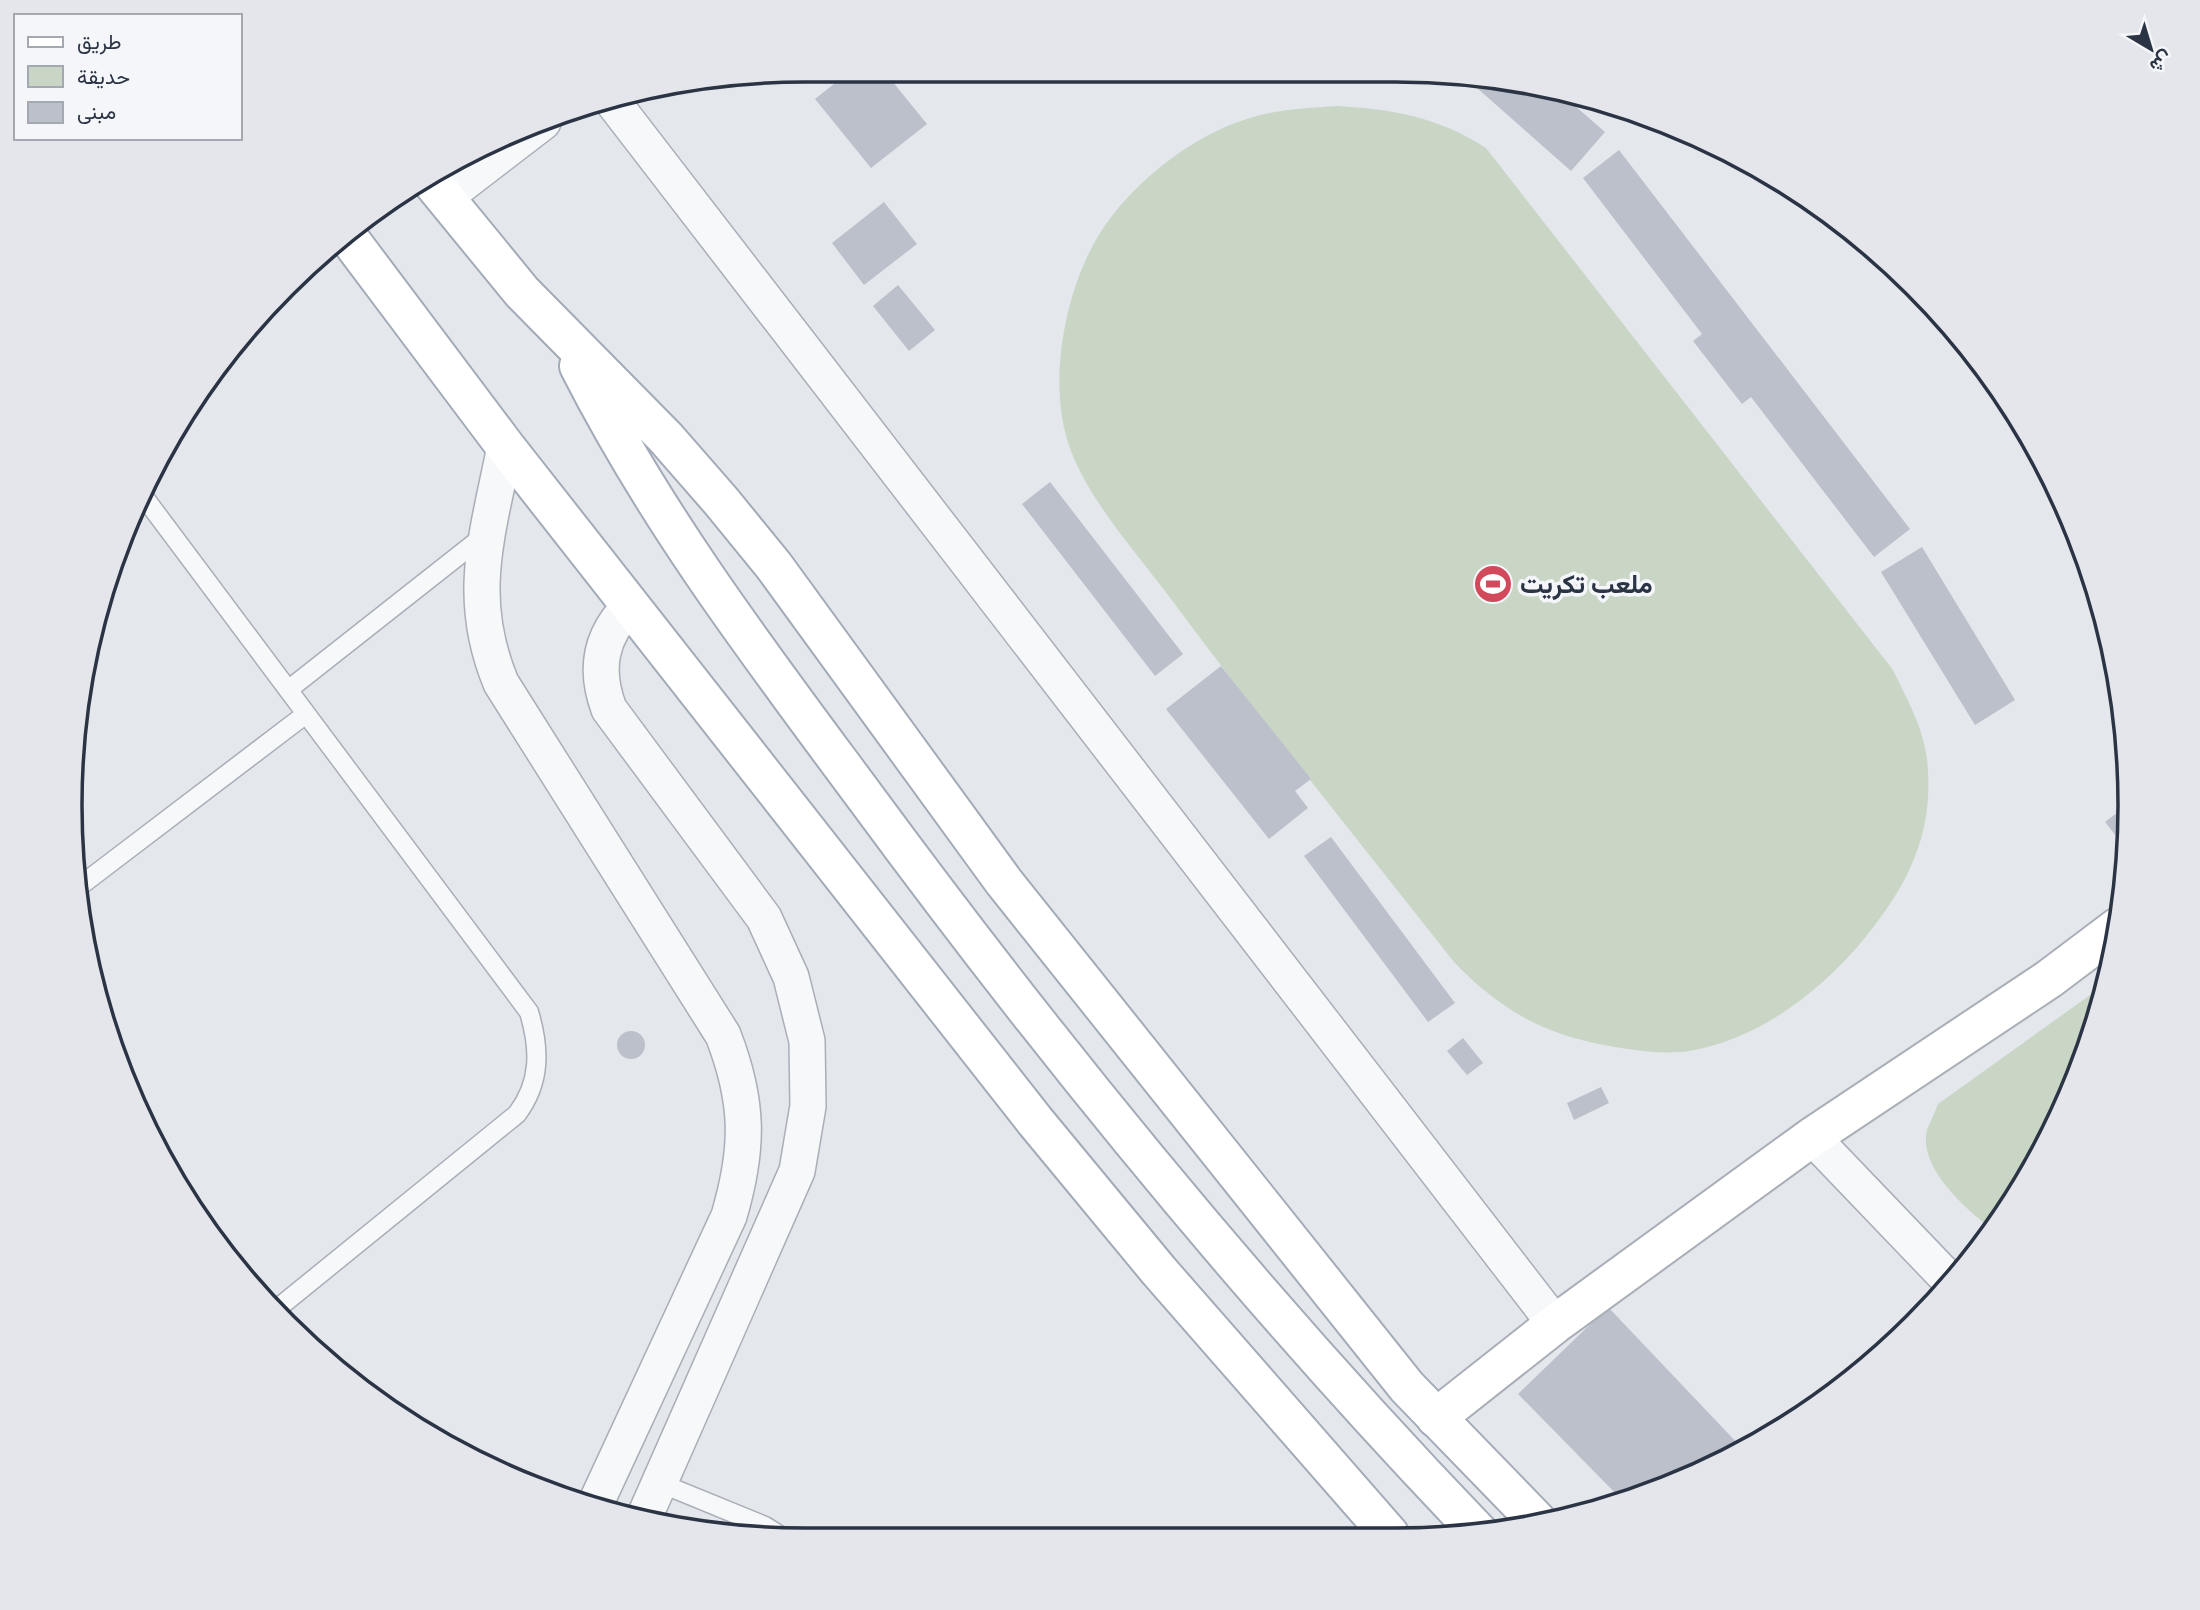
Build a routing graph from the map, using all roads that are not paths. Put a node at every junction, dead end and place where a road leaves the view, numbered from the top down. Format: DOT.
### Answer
graph roads {
  1 [pos="617,107"];
  2 [pos="484,158"];
  3 [pos="435,187"];
  4 [pos="352,242"];
  5 [pos="563,337"];
  6 [pos="505,446"];
  7 [pos="149,503"];
  8 [pos="489,531"];
  9 [pos="630,606"];
  10 [pos="288,690"];
  11 [pos="306,714"];
  12 [pos="86,881"];
  13 [pos="2106,936"];
  14 [pos="1812,1137"];
  15 [pos="1944,1275"];
  16 [pos="283,1304"];
  17 [pos="1555,1324"];
  18 [pos="1436,1418"];
  19 [pos="660,1483"];
  20 [pos="599,1497"];
  21 [pos="648,1510"];
  22 [pos="1531,1515"];
  23 [pos="1471,1524"];
  24 [pos="766,1526"];
  25 [pos="1384,1528"];
  1 -- 17 [label="street"];
  2 -- 3 [label="street"];
  3 -- 5 [label="main road"];
  4 -- 6 [label="main road"];
  5 -- 18 [label="main road"];
  5 -- 23 [label="main road"];
  6 -- 8 [label="street"];
  6 -- 9 [label="main road"];
  7 -- 10 [label="lane"];
  8 -- 10 [label="lane"];
  8 -- 20 [label="street"];
  9 -- 19 [label="street"];
  9 -- 25 [label="main road"];
  10 -- 11 [label="lane"];
  11 -- 12 [label="lane"];
  11 -- 16 [label="lane"];
  13 -- 14 [label="main road"];
  14 -- 15 [label="street"];
  14 -- 17 [label="main road"];
  17 -- 18 [label="main road"];
  18 -- 22 [label="main road"];
  19 -- 21 [label="street"];
  19 -- 24 [label="lane"];
}
